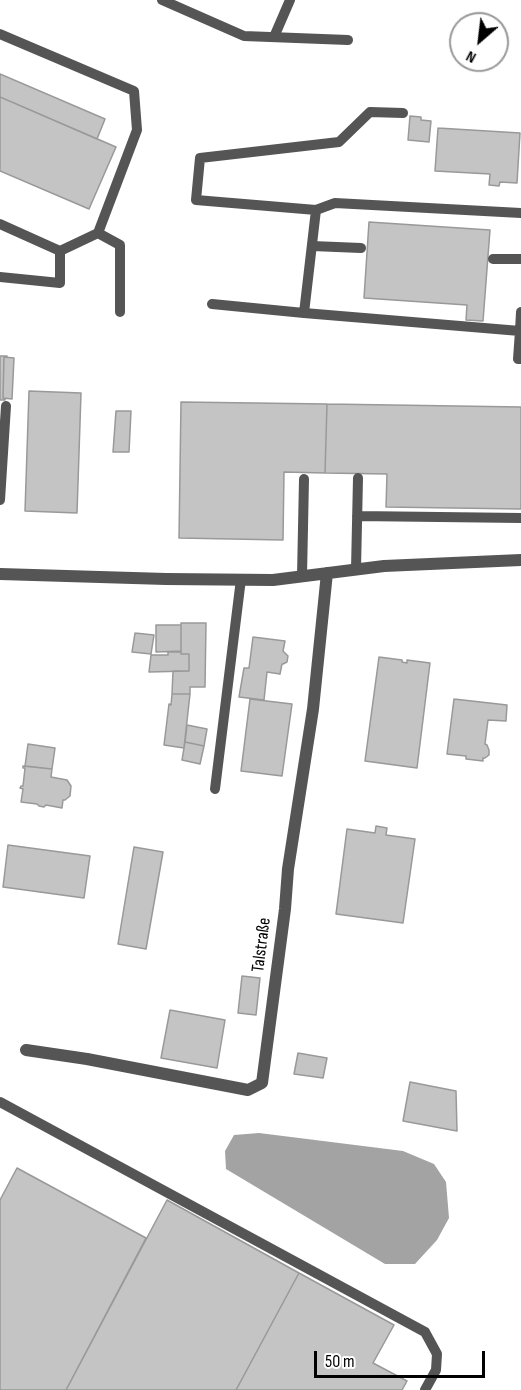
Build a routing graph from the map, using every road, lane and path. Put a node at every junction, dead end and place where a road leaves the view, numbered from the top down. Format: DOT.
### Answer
graph roads {
  1 [pos="162,0"];
  2 [pos="290,0"];
  3 [pos="0,34"];
  4 [pos="274,37"];
  5 [pos="348,40"];
  6 [pos="403,113"];
  7 [pos="316,210"];
  8 [pos="521,213"];
  9 [pos="0,224"];
  10 [pos="98,233"];
  11 [pos="312,246"];
  12 [pos="361,248"];
  13 [pos="60,251"];
  14 [pos="493,259"];
  15 [pos="521,259"];
  16 [pos="0,277"];
  17 [pos="212,304"];
  18 [pos="120,312"];
  19 [pos="521,312"];
  20 [pos="304,313"];
  21 [pos="520,332"];
  22 [pos="521,359"];
  23 [pos="6,406"];
  24 [pos="2,427"];
  25 [pos="358,478"];
  26 [pos="304,479"];
  27 [pos="0,500"];
  28 [pos="357,516"];
  29 [pos="521,518"];
  30 [pos="521,560"];
  31 [pos="356,569"];
  32 [pos="327,573"];
  33 [pos="0,574"];
  34 [pos="302,576"];
  35 [pos="241,579"];
  36 [pos="215,789"];
  37 [pos="26,1050"];
  38 [pos="0,1102"];
  39 [pos="425,1390"];
  1 -- 4 [label="lane"];
  2 -- 4 [label="lane"];
  3 -- 10 [label="lane"];
  4 -- 5 [label="lane"];
  6 -- 7 [label="lane"];
  7 -- 8 [label="lane"];
  7 -- 11 [label="lane"];
  9 -- 13 [label="lane"];
  10 -- 13 [label="lane"];
  10 -- 18 [label="lane"];
  11 -- 12 [label="lane"];
  11 -- 20 [label="lane"];
  13 -- 16 [label="lane"];
  14 -- 15 [label="lane"];
  17 -- 20 [label="lane"];
  19 -- 21 [label="lane"];
  20 -- 21 [label="lane"];
  21 -- 22 [label="lane"];
  23 -- 24 [label="lane"];
  24 -- 27 [label="lane"];
  25 -- 28 [label="lane"];
  26 -- 34 [label="lane"];
  28 -- 29 [label="lane"];
  28 -- 31 [label="lane"];
  30 -- 31 [label="street"];
  31 -- 32 [label="street"];
  32 -- 34 [label="street"];
  32 -- 37 [label="street, Talstraße"];
  33 -- 35 [label="street"];
  34 -- 35 [label="street"];
  35 -- 36 [label="lane"];
  38 -- 39 [label="lane"];
}
